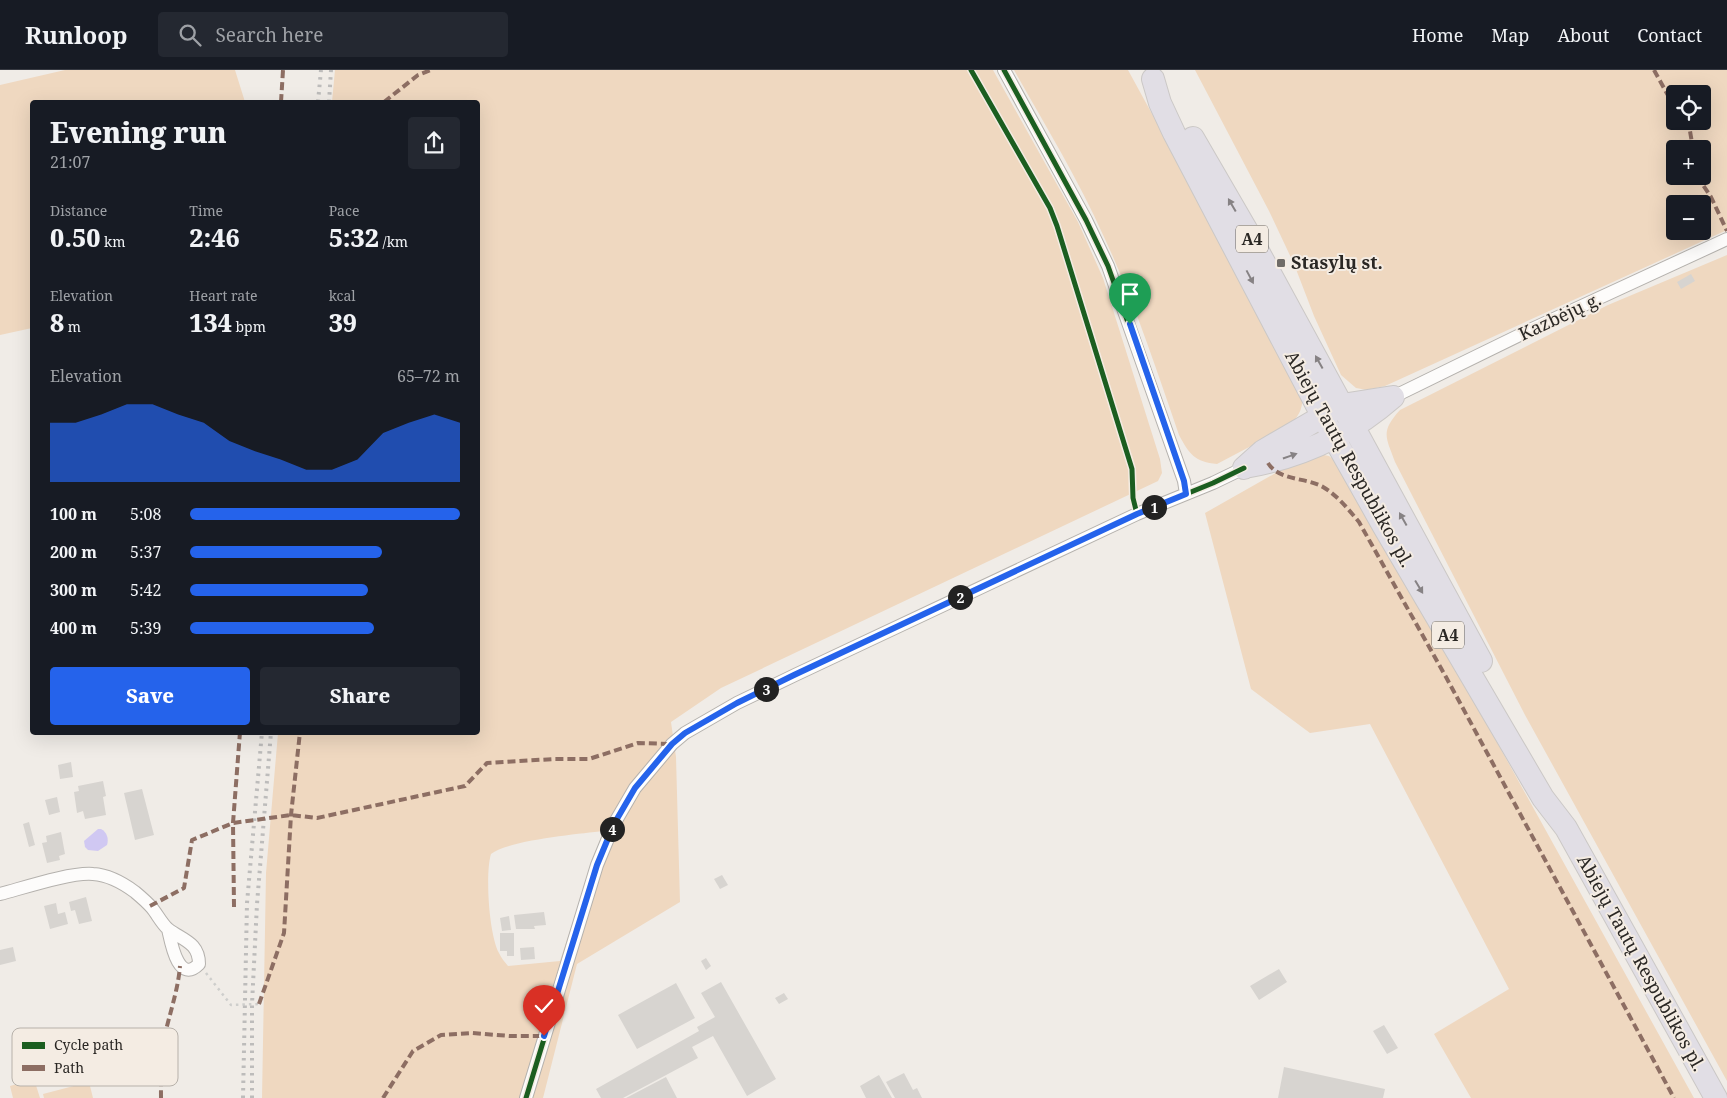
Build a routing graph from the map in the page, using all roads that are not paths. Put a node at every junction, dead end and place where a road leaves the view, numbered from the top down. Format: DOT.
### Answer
graph roads {
  1 [pos="1004,70"];
  2 [pos="1151,74"];
  3 [pos="1727,238"];
  4 [pos="1393,397"];
  5 [pos="1342,405"];
  6 [pos="1322,416"];
  7 [pos="1354,427"];
  8 [pos="1334,438"];
  9 [pos="1244,468"];
  10 [pos="1186,494"];
  11 [pos="1566,828"];
  12 [pos="0,894"];
  13 [pos="168,929"];
  14 [pos="526,1098"];
  15 [pos="1716,1098"];
  1 -- 10 [label="street"];
  5 -- 2 [label="highway, Abiejų Tautų Respublikos pl. / A4, one-way"];
  2 -- 6 [label="highway, Abiejų Tautų Respublikos pl. / A4, one-way"];
  3 -- 4 [label="street, Kazbėjų g."];
  4 -- 5 [label="highway"];
  4 -- 7 [label="highway"];
  5 -- 6 [label="highway"];
  5 -- 7 [label="highway, Abiejų Tautų Respublikos pl. / A4"];
  6 -- 8 [label="highway, Abiejų Tautų Respublikos pl. / A4"];
  6 -- 9 [label="highway"];
  7 -- 8 [label="highway"];
  11 -- 7 [label="highway, Abiejų Tautų Respublikos pl. / A4, one-way"];
  9 -- 8 [label="highway, one-way"];
  8 -- 11 [label="highway, Abiejų Tautų Respublikos pl. / A4, one-way"];
  9 -- 10 [label="street"];
  10 -- 14 [label="street"];
  11 -- 15 [label="highway, Abiejų Tautų Respublikos pl. / A4"];
  12 -- 13 [label="street"];
  13 -- 13 [label="street"];
}
